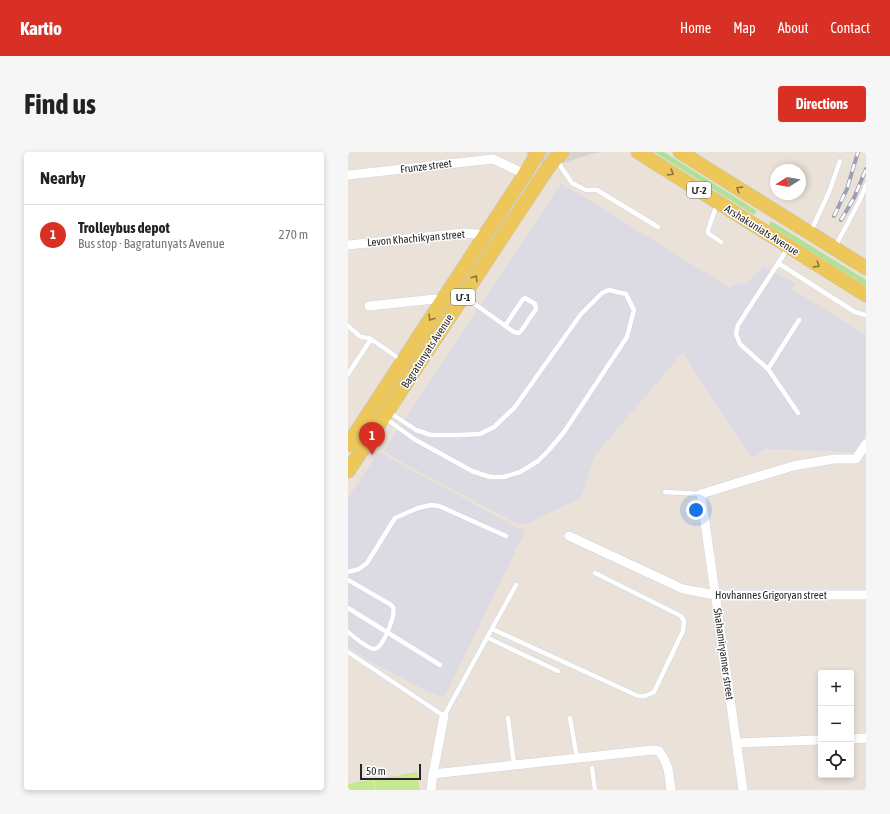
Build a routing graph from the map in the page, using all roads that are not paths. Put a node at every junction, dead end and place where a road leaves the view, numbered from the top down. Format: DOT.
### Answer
graph roads {
  1 [pos="485,152"];
  2 [pos="538,152"];
  3 [pos="638,152"];
  4 [pos="560,154"];
  5 [pos="689,154"];
  6 [pos="493,159"];
  7 [pos="840,161"];
  8 [pos="525,174"];
  9 [pos="348,175"];
  10 [pos="866,185"];
  11 [pos="718,203"];
  12 [pos="772,210"];
  13 [pos="658,227"];
  14 [pos="760,229"];
  15 [pos="810,233"];
  16 [pos="484,237"];
  17 [pos="721,242"];
  18 [pos="348,245"];
  19 [pos="788,247"];
  20 [pos="834,249"];
  21 [pos="778,263"];
  22 [pos="866,268"];
  23 [pos="463,296"];
  24 [pos="866,296"];
  25 [pos="441,303"];
  26 [pos="369,306"];
  27 [pos="866,315"];
  28 [pos="799,320"];
  29 [pos="348,326"];
  30 [pos="505,326"];
  31 [pos="371,340"];
  32 [pos="403,361"];
  33 [pos="768,369"];
  34 [pos="348,374"];
  35 [pos="798,413"];
  36 [pos="386,414"];
  37 [pos="349,440"];
  38 [pos="866,444"];
  39 [pos="348,471"];
  40 [pos="665,492"];
  41 [pos="701,494"];
  42 [pos="506,536"];
  43 [pos="569,536"];
  44 [pos="348,572"];
  45 [pos="595,573"];
  46 [pos="348,580"];
  47 [pos="516,585"];
  48 [pos="866,594"];
  49 [pos="715,595"];
  50 [pos="348,608"];
  51 [pos="492,629"];
  52 [pos="348,632"];
  53 [pos="388,633"];
  54 [pos="488,638"];
  55 [pos="348,652"];
  56 [pos="440,665"];
  57 [pos="558,671"];
  58 [pos="444,716"];
  59 [pos="508,718"];
  60 [pos="570,718"];
  61 [pos="866,738"];
  62 [pos="854,739"];
  63 [pos="818,740"];
  64 [pos="737,743"];
  65 [pos="577,758"];
  66 [pos="514,765"];
  67 [pos="592,768"];
  68 [pos="433,774"];
  69 [pos="431,790"];
  70 [pos="595,790"];
  71 [pos="670,790"];
  72 [pos="743,790"];
  1 -- 6 [label="street"];
  2 -- 8 [label="main road, Bagratunyats Avenue / Մ-1"];
  3 -- 11 [label="main road, Arshakuniats Avenue / Մ-2, one-way"];
  4 -- 13 [label="lane"];
  23 -- 4 [label="main road, Bagratunyats Avenue / Մ-1, one-way"];
  12 -- 5 [label="main road, Arshakuniats Avenue / Մ-2, one-way"];
  6 -- 8 [label="street"];
  6 -- 9 [label="street, Frunze street"];
  7 -- 15 [label="lane"];
  8 -- 16 [label="main road, Bagratunyats Avenue / Մ-1"];
  10 -- 20 [label="lane"];
  11 -- 14 [label="main road, Arshakuniats Avenue / Մ-2"];
  11 -- 17 [label="lane"];
  12 -- 14 [label="main road"];
  12 -- 15 [label="main road, Arshakuniats Avenue / Մ-2"];
  14 -- 19 [label="main road, Arshakuniats Avenue / Մ-2"];
  15 -- 20 [label="main road, Arshakuniats Avenue / Մ-2"];
  16 -- 18 [label="street, Levon Khachikyan street"];
  16 -- 25 [label="main road, Bagratunyats Avenue / Մ-1"];
  19 -- 21 [label="lane"];
  19 -- 24 [label="main road, Arshakuniats Avenue / Մ-2, one-way"];
  20 -- 22 [label="main road, Arshakuniats Avenue / Մ-2"];
  21 -- 27 [label="lane"];
  21 -- 33 [label="lane"];
  23 -- 30 [label="lane"];
  23 -- 36 [label="main road, Bagratunyats Avenue / Մ-1"];
  25 -- 26 [label="street"];
  25 -- 32 [label="main road, Bagratunyats Avenue / Մ-1, one-way"];
  28 -- 33 [label="lane"];
  29 -- 31 [label="lane"];
  30 -- 30 [label="lane"];
  31 -- 32 [label="lane"];
  31 -- 34 [label="lane"];
  32 -- 37 [label="main road, Bagratunyats Avenue / Մ-1"];
  33 -- 35 [label="lane"];
  36 -- 36 [label="lane"];
  36 -- 39 [label="main road, Bagratunyats Avenue / Մ-1"];
  38 -- 41 [label="street"];
  40 -- 41 [label="lane"];
  41 -- 49 [label="street, Shahamiryanner street"];
  42 -- 44 [label="lane"];
  43 -- 49 [label="street, Hovhannes Grigoryan street"];
  45 -- 51 [label="lane"];
  46 -- 53 [label="lane"];
  47 -- 51 [label="lane"];
  48 -- 49 [label="street, Hovhannes Grigoryan street"];
  49 -- 64 [label="street, Shahamiryanner street"];
  50 -- 53 [label="lane"];
  51 -- 54 [label="lane"];
  52 -- 53 [label="lane"];
  53 -- 56 [label="lane"];
  54 -- 57 [label="lane"];
  54 -- 58 [label="lane"];
  55 -- 58 [label="lane"];
  58 -- 68 [label="street"];
  59 -- 66 [label="lane"];
  60 -- 65 [label="lane"];
  61 -- 62 [label="street"];
  63 -- 64 [label="street"];
  64 -- 72 [label="street, Shahamiryanner street"];
  65 -- 66 [label="street"];
  65 -- 71 [label="street"];
  66 -- 68 [label="street"];
  67 -- 70 [label="lane"];
  68 -- 69 [label="street"];
}
